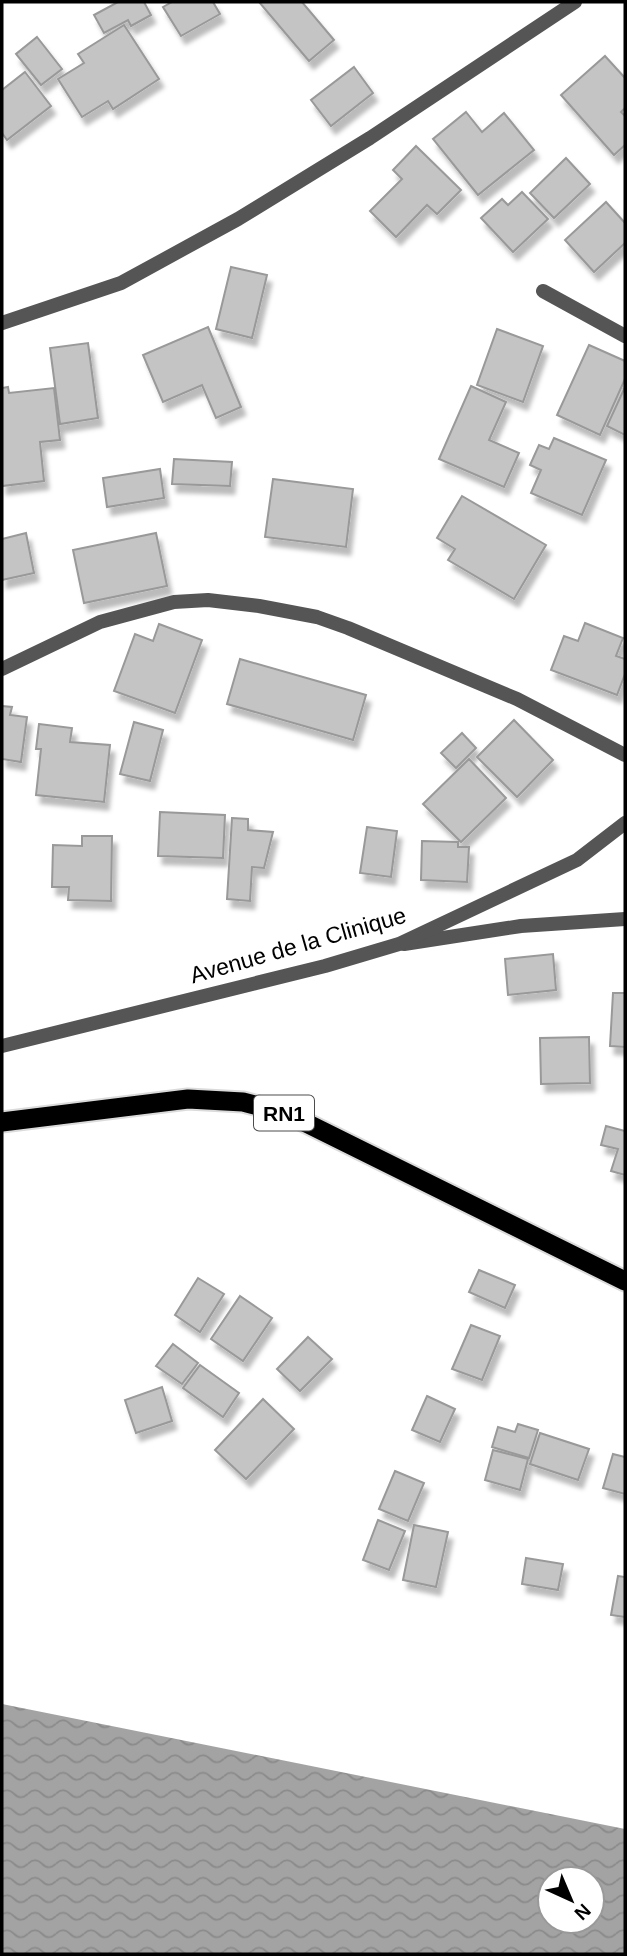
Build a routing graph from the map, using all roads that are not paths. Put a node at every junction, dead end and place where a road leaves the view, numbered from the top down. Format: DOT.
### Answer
graph roads {
  1 [pos="575,2"];
  2 [pos="543,291"];
  3 [pos="2,323"];
  4 [pos="625,336"];
  5 [pos="2,669"];
  6 [pos="625,755"];
  7 [pos="625,823"];
  8 [pos="625,919"];
  9 [pos="399,944"];
  10 [pos="2,1046"];
  11 [pos="2,1122"];
  12 [pos="625,1281"];
  1 -- 3 [label="street"];
  2 -- 4 [label="street"];
  5 -- 6 [label="street"];
  7 -- 9 [label="street, Avenue de la Clinique"];
  8 -- 9 [label="street"];
  9 -- 10 [label="street, Avenue de la Clinique"];
  11 -- 12 [label="highway, RN1"];
}
